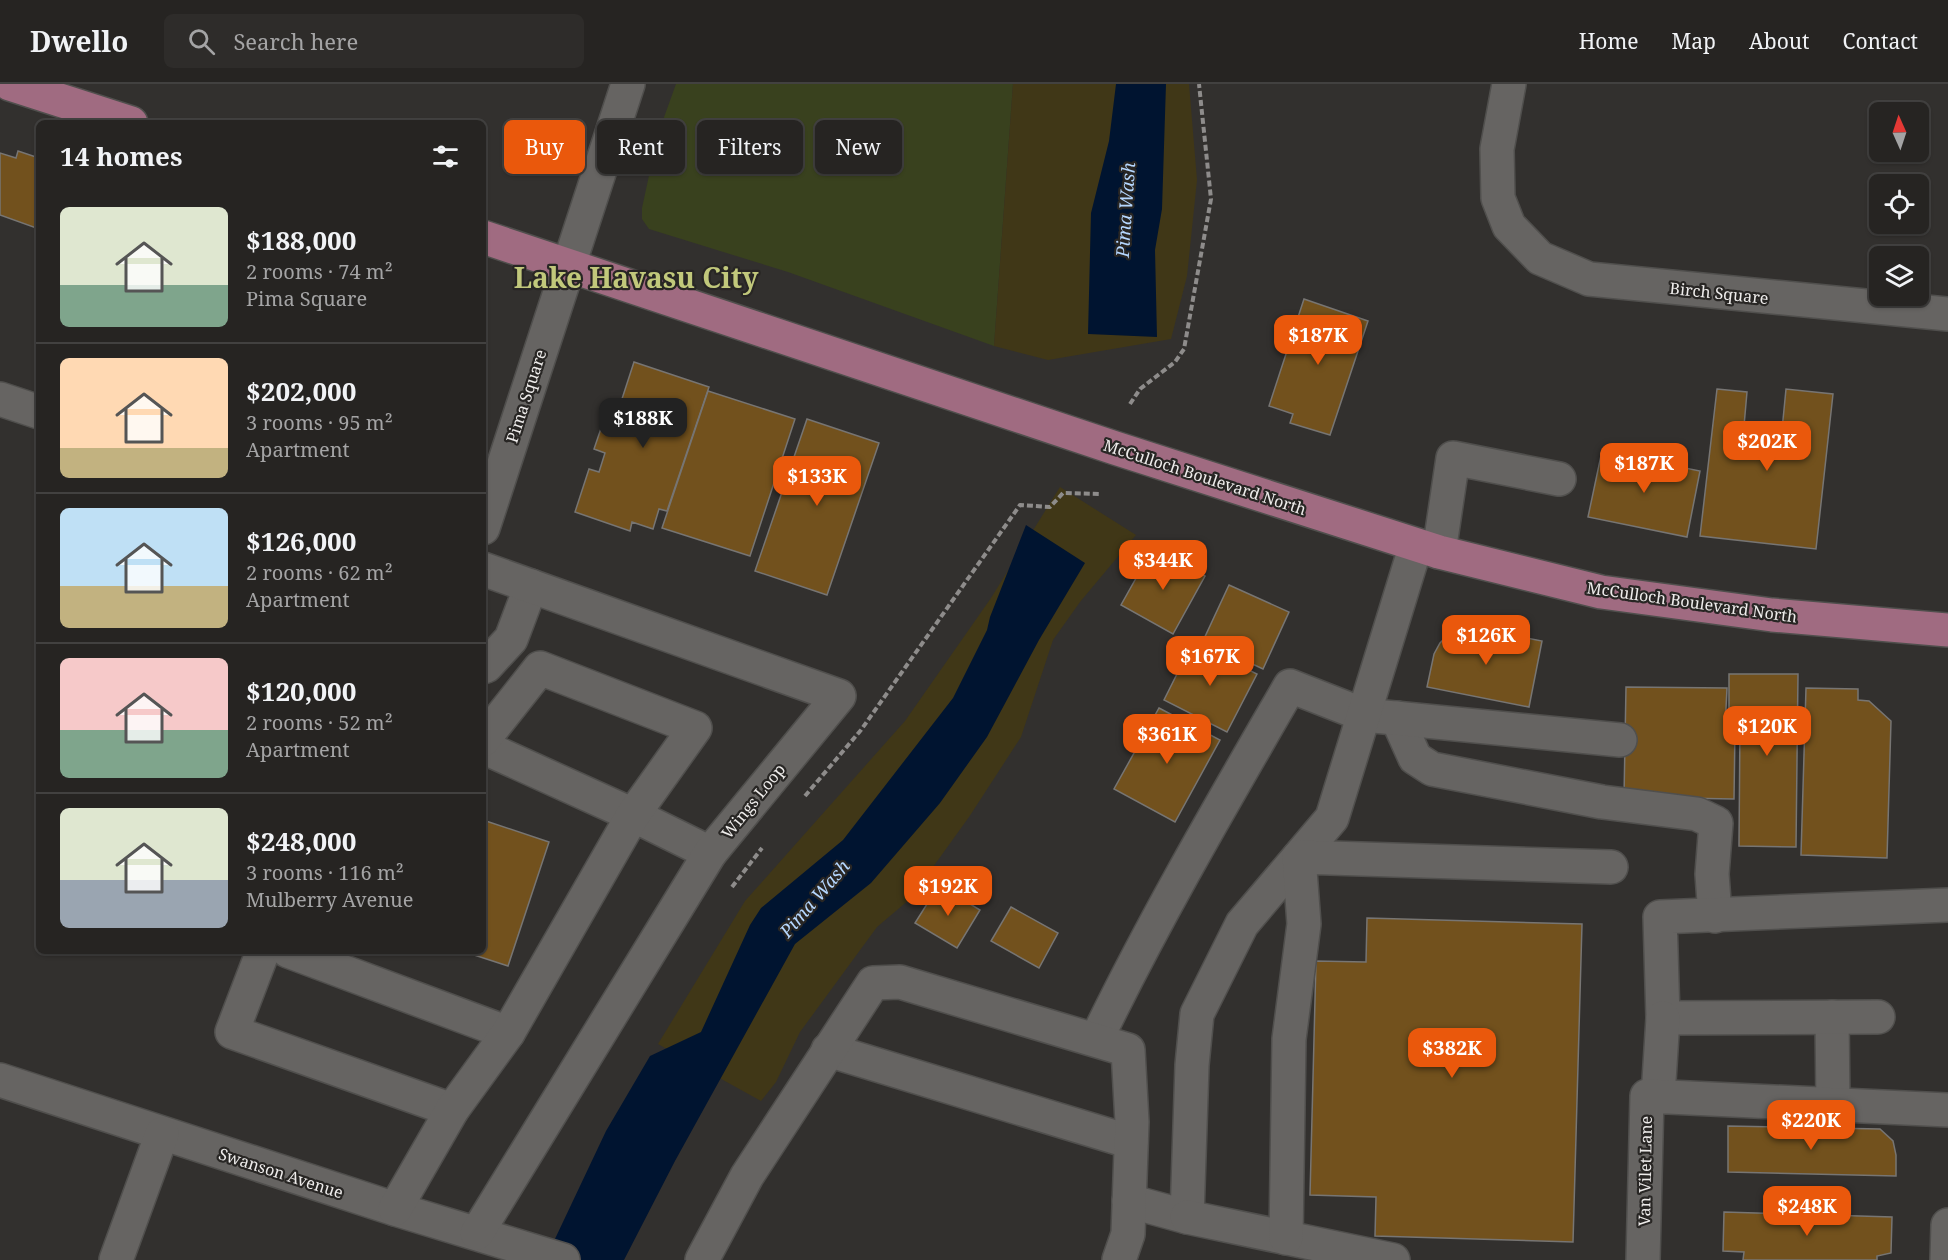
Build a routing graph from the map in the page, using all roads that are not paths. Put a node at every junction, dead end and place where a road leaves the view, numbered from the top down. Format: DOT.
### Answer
graph roads {
  1 [pos="10,84"];
  2 [pos="628,84"];
  3 [pos="1509,84"];
  4 [pos="122,120"];
  5 [pos="486,238"];
  6 [pos="569,264"];
  7 [pos="1948,314"];
  8 [pos="0,399"];
  9 [pos="36,411"];
  10 [pos="1559,479"];
  11 [pos="486,519"];
  12 [pos="1427,548"];
  13 [pos="486,570"];
  14 [pos="531,586"];
  15 [pos="1948,630"];
  16 [pos="486,666"];
  17 [pos="1364,715"];
  18 [pos="1397,718"];
  19 [pos="486,736"];
  20 [pos="1620,740"];
  21 [pos="486,748"];
  22 [pos="633,815"];
  23 [pos="710,854"];
  24 [pos="1299,857"];
  25 [pos="1611,867"];
  26 [pos="1948,904"];
  27 [pos="1715,916"];
  28 [pos="262,954"];
  29 [pos="296,954"];
  30 [pos="1832,1017"];
  31 [pos="1878,1017"];
  32 [pos="1663,1018"];
  33 [pos="508,1033"];
  34 [pos="1096,1040"];
  35 [pos="828,1050"];
  36 [pos="0,1080"];
  37 [pos="1658,1096"];
  38 [pos="1833,1105"];
  39 [pos="452,1110"];
  40 [pos="1948,1110"];
  41 [pos="162,1134"];
  42 [pos="1131,1142"];
  43 [pos="1129,1201"];
  44 [pos="395,1209"];
  45 [pos="1187,1217"];
  46 [pos="1948,1225"];
  47 [pos="477,1233"];
  48 [pos="1286,1238"];
  49 [pos="548,1255"];
  50 [pos="116,1260"];
  51 [pos="702,1260"];
  52 [pos="1119,1260"];
  53 [pos="1393,1260"];
  54 [pos="1643,1260"];
  55 [pos="1947,1260"];
  1 -- 4 [label="main road"];
  2 -- 6 [label="street, Pima Square"];
  3 -- 7 [label="street, Birch Square"];
  5 -- 6 [label="main road, McCulloch Boulevard North"];
  6 -- 11 [label="street, Pima Square"];
  6 -- 12 [label="main road, McCulloch Boulevard North"];
  8 -- 9 [label="street"];
  10 -- 12 [label="street"];
  12 -- 15 [label="main road, McCulloch Boulevard North"];
  12 -- 17 [label="street"];
  13 -- 14 [label="street, Wings Loop"];
  14 -- 16 [label="street"];
  14 -- 23 [label="street, Wings Loop"];
  17 -- 18 [label="street"];
  17 -- 24 [label="street"];
  17 -- 34 [label="street"];
  18 -- 20 [label="street"];
  18 -- 27 [label="street"];
  19 -- 22 [label="street"];
  21 -- 22 [label="street"];
  22 -- 23 [label="street"];
  22 -- 33 [label="street"];
  23 -- 47 [label="street, Wings Loop"];
  24 -- 25 [label="street"];
  24 -- 45 [label="street"];
  24 -- 48 [label="street"];
  26 -- 27 [label="street"];
  27 -- 32 [label="street"];
  28 -- 39 [label="street"];
  29 -- 33 [label="street"];
  30 -- 31 [label="street"];
  30 -- 32 [label="street"];
  30 -- 38 [label="street"];
  32 -- 37 [label="street"];
  33 -- 39 [label="street"];
  34 -- 35 [label="street"];
  34 -- 42 [label="street"];
  35 -- 42 [label="street"];
  35 -- 51 [label="street"];
  36 -- 41 [label="street, Swanson Avenue"];
  37 -- 38 [label="street, Van Vilet Lane"];
  37 -- 54 [label="street, Van Vilet Lane"];
  38 -- 40 [label="street, Van Vilet Lane"];
  39 -- 44 [label="street"];
  41 -- 44 [label="street, Swanson Avenue"];
  41 -- 50 [label="street"];
  42 -- 43 [label="street"];
  43 -- 45 [label="street"];
  43 -- 52 [label="street"];
  44 -- 47 [label="street, Swanson Avenue"];
  45 -- 48 [label="street"];
  46 -- 55 [label="street"];
  47 -- 49 [label="street, Swanson Avenue"];
  48 -- 53 [label="street"];
}
